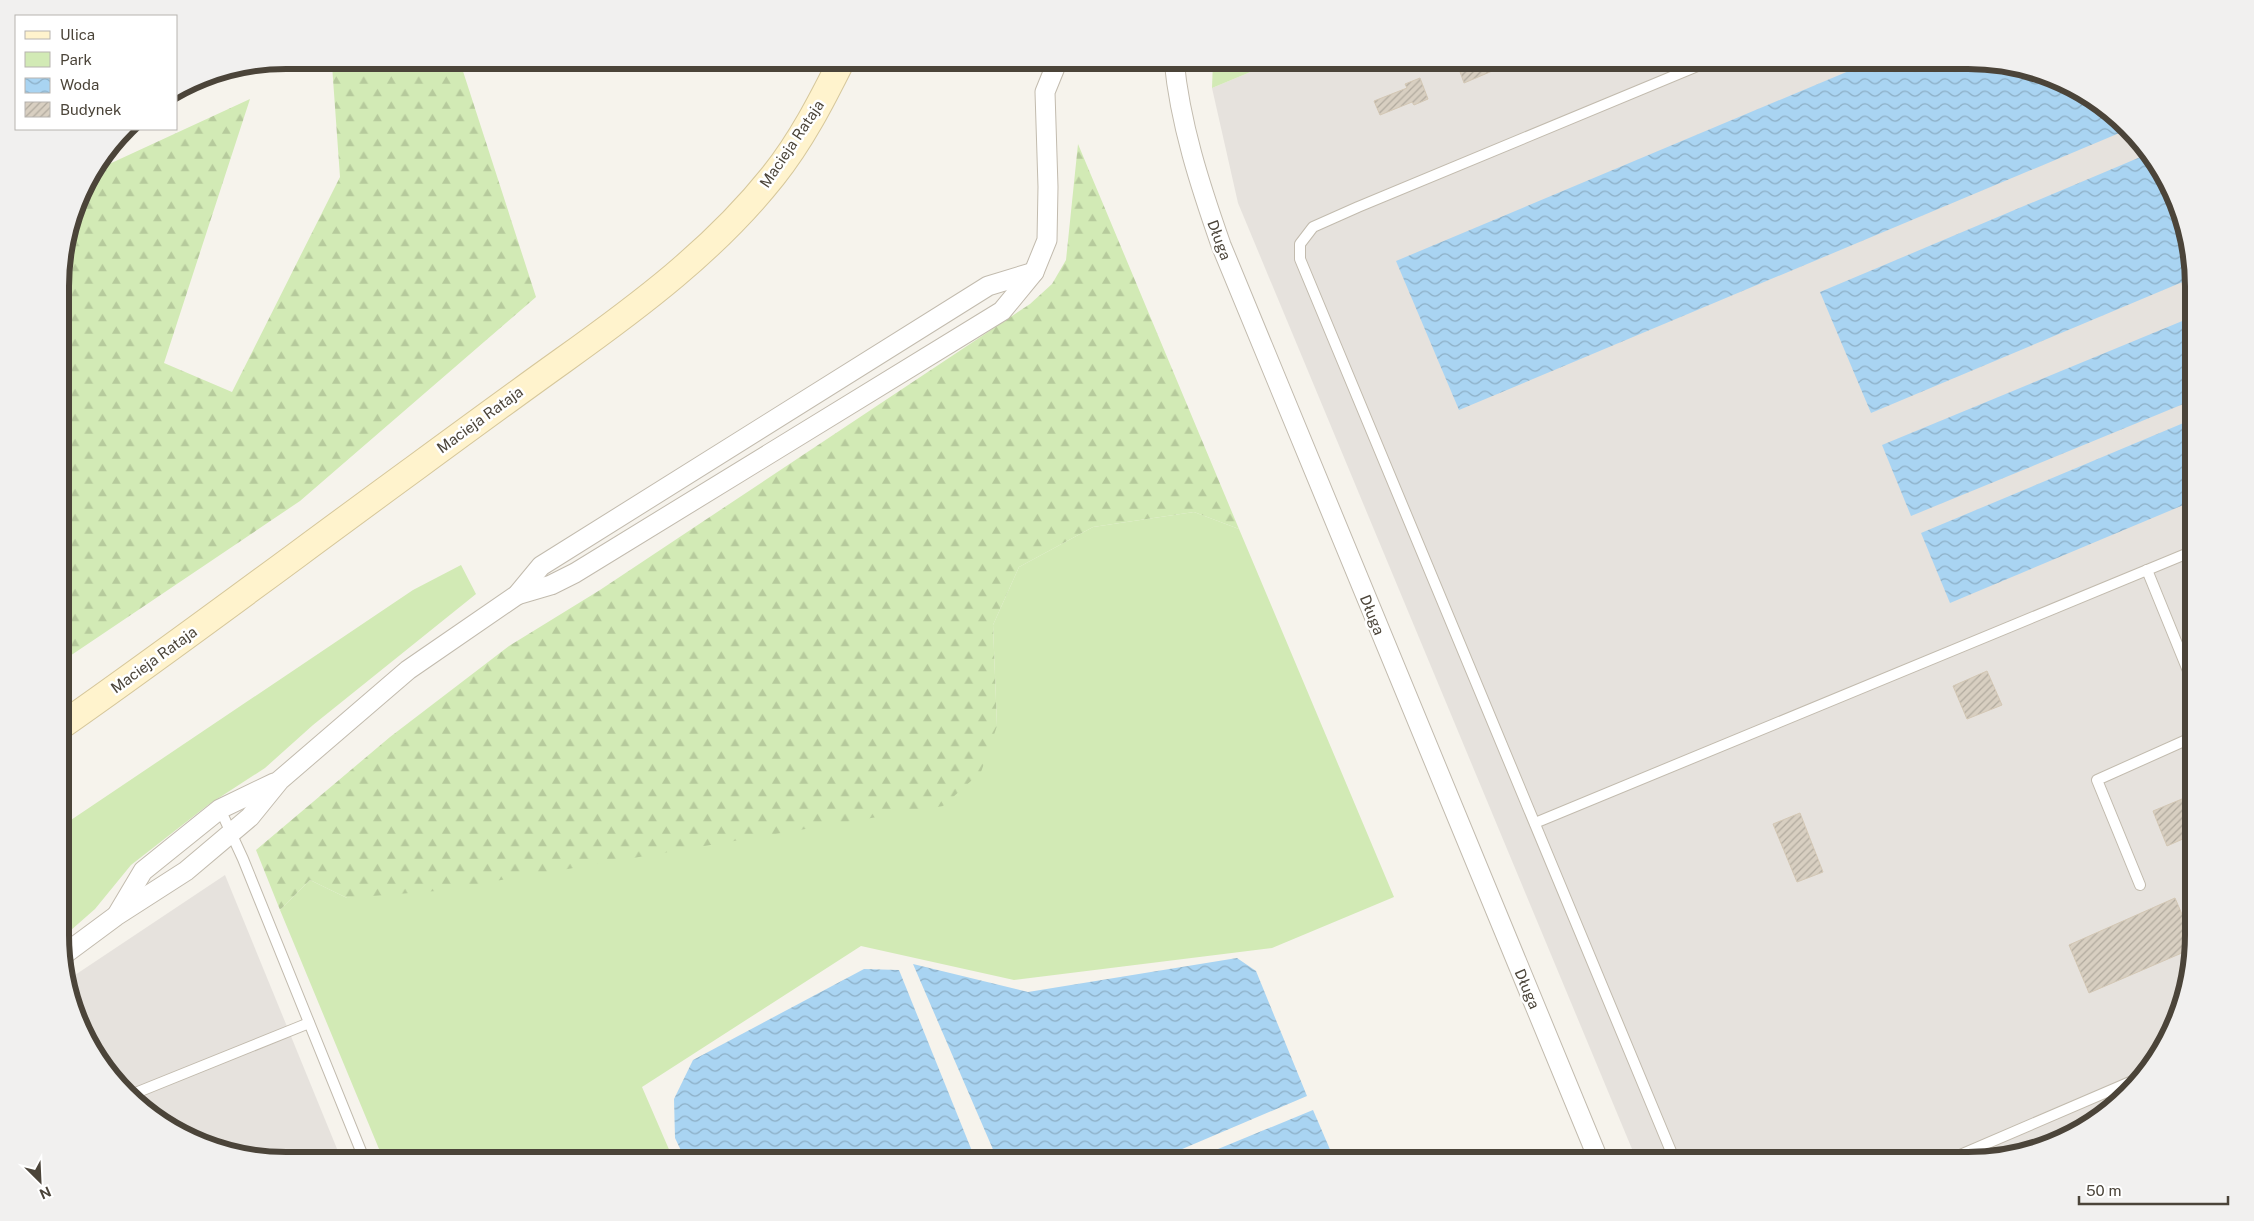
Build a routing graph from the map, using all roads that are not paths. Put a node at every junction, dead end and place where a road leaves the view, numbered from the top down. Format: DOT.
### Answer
graph roads {
  1 [pos="838,69"];
  2 [pos="1054,69"];
  3 [pos="1176,69"];
  4 [pos="1690,69"];
  5 [pos="1034,272"];
  6 [pos="2185,554"];
  7 [pos="2147,570"];
  8 [pos="517,595"];
  9 [pos="2185,663"];
  10 [pos="69,721"];
  11 [pos="2185,741"];
  12 [pos="280,780"];
  13 [pos="220,809"];
  14 [pos="1535,823"];
  15 [pos="231,833"];
  16 [pos="2140,885"];
  17 [pos="116,916"];
  18 [pos="69,951"];
  19 [pos="309,1024"];
  20 [pos="2127,1083"];
  21 [pos="136,1093"];
  22 [pos="362,1152"];
  23 [pos="1595,1152"];
  24 [pos="1671,1152"];
  25 [pos="1965,1152"];
  1 -- 10 [label="main road, Macieja Rataja"];
  2 -- 5 [label="street"];
  3 -- 23 [label="street, Długa"];
  4 -- 14 [label="lane"];
  5 -- 8 [label="street"];
  5 -- 8 [label="street"];
  6 -- 7 [label="lane"];
  7 -- 9 [label="lane"];
  7 -- 14 [label="lane"];
  8 -- 12 [label="street"];
  11 -- 16 [label="lane"];
  12 -- 13 [label="street"];
  12 -- 15 [label="street"];
  13 -- 15 [label="lane"];
  13 -- 17 [label="street"];
  14 -- 24 [label="lane"];
  15 -- 17 [label="street"];
  15 -- 19 [label="lane"];
  17 -- 18 [label="street"];
  19 -- 21 [label="lane"];
  19 -- 22 [label="lane"];
  20 -- 25 [label="lane"];
}
